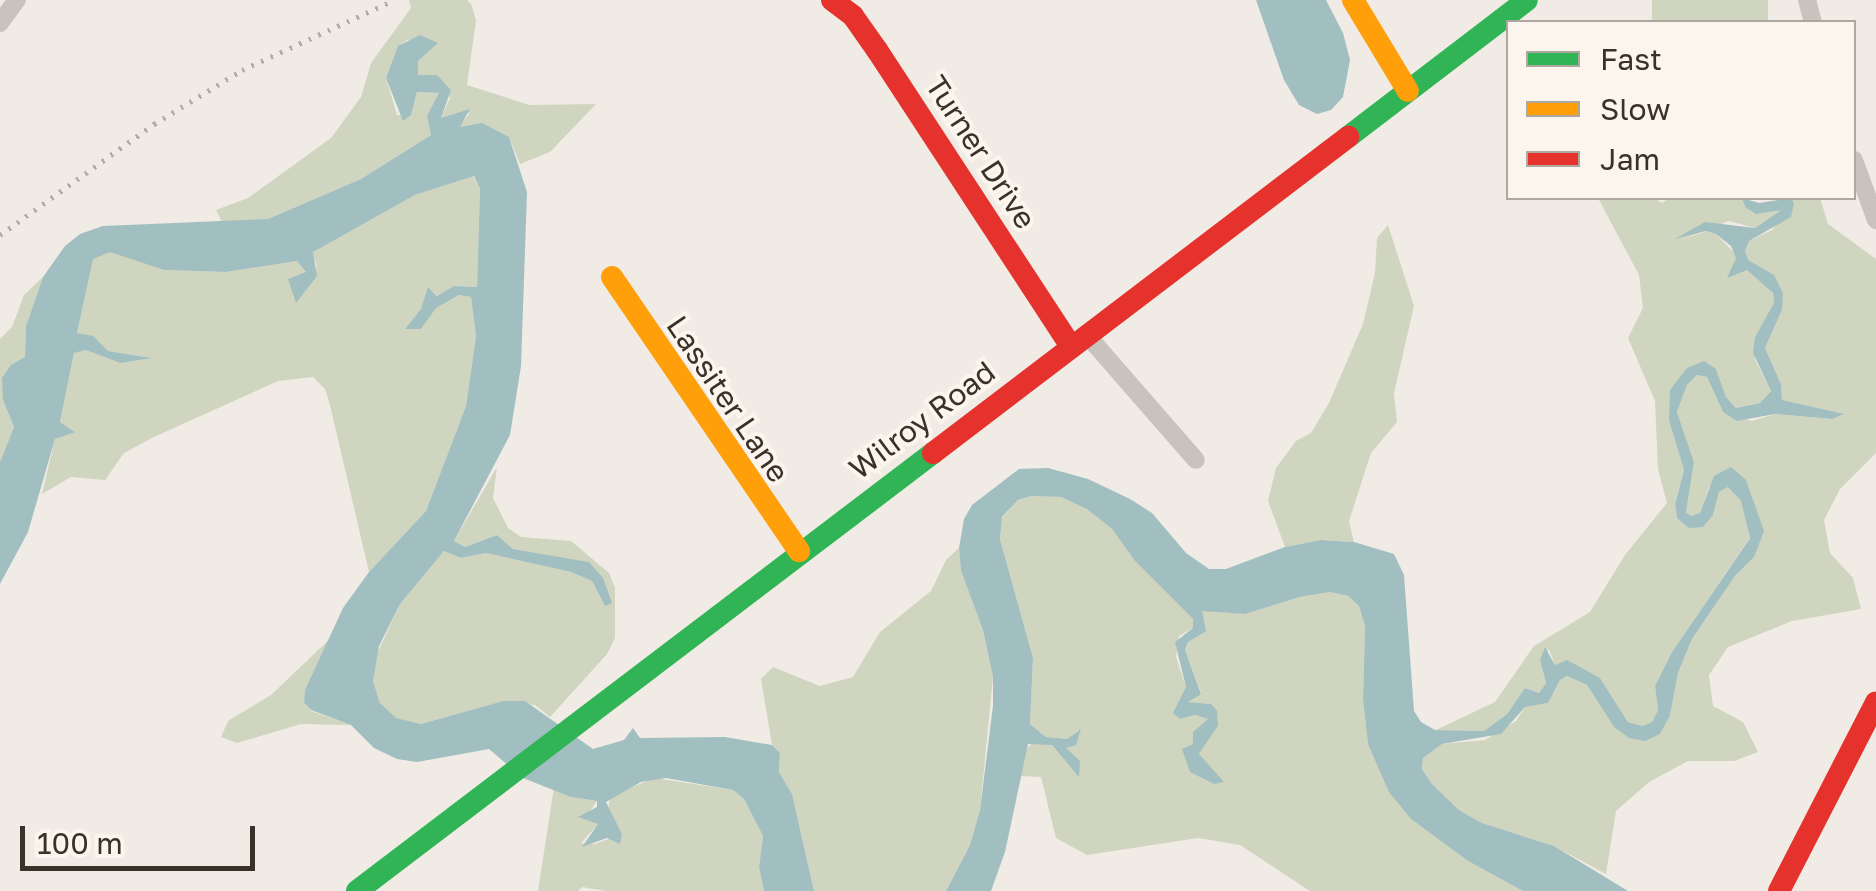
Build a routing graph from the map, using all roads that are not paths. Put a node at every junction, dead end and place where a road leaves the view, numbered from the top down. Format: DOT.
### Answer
graph roads {
  1 [pos="17,0"];
  2 [pos="832,0"];
  3 [pos="1352,0"];
  4 [pos="1527,0"];
  5 [pos="0,23"];
  6 [pos="1408,90"];
  7 [pos="1856,165"];
  8 [pos="1876,220"];
  9 [pos="612,277"];
  10 [pos="1078,340"];
  11 [pos="1196,460"];
  12 [pos="800,551"];
  13 [pos="1876,702"];
  14 [pos="357,891"];
  15 [pos="1780,891"];
  1 -- 5 [label="street"];
  2 -- 10 [label="main road, Turner Drive"];
  3 -- 6 [label="main road"];
  4 -- 6 [label="main road, Wilroy Road"];
  6 -- 10 [label="main road, Wilroy Road"];
  7 -- 8 [label="street"];
  9 -- 12 [label="main road, Lassiter Lane"];
  10 -- 11 [label="street"];
  10 -- 12 [label="main road, Wilroy Road"];
  12 -- 14 [label="main road, Wilroy Road"];
  13 -- 15 [label="main road"];
}
